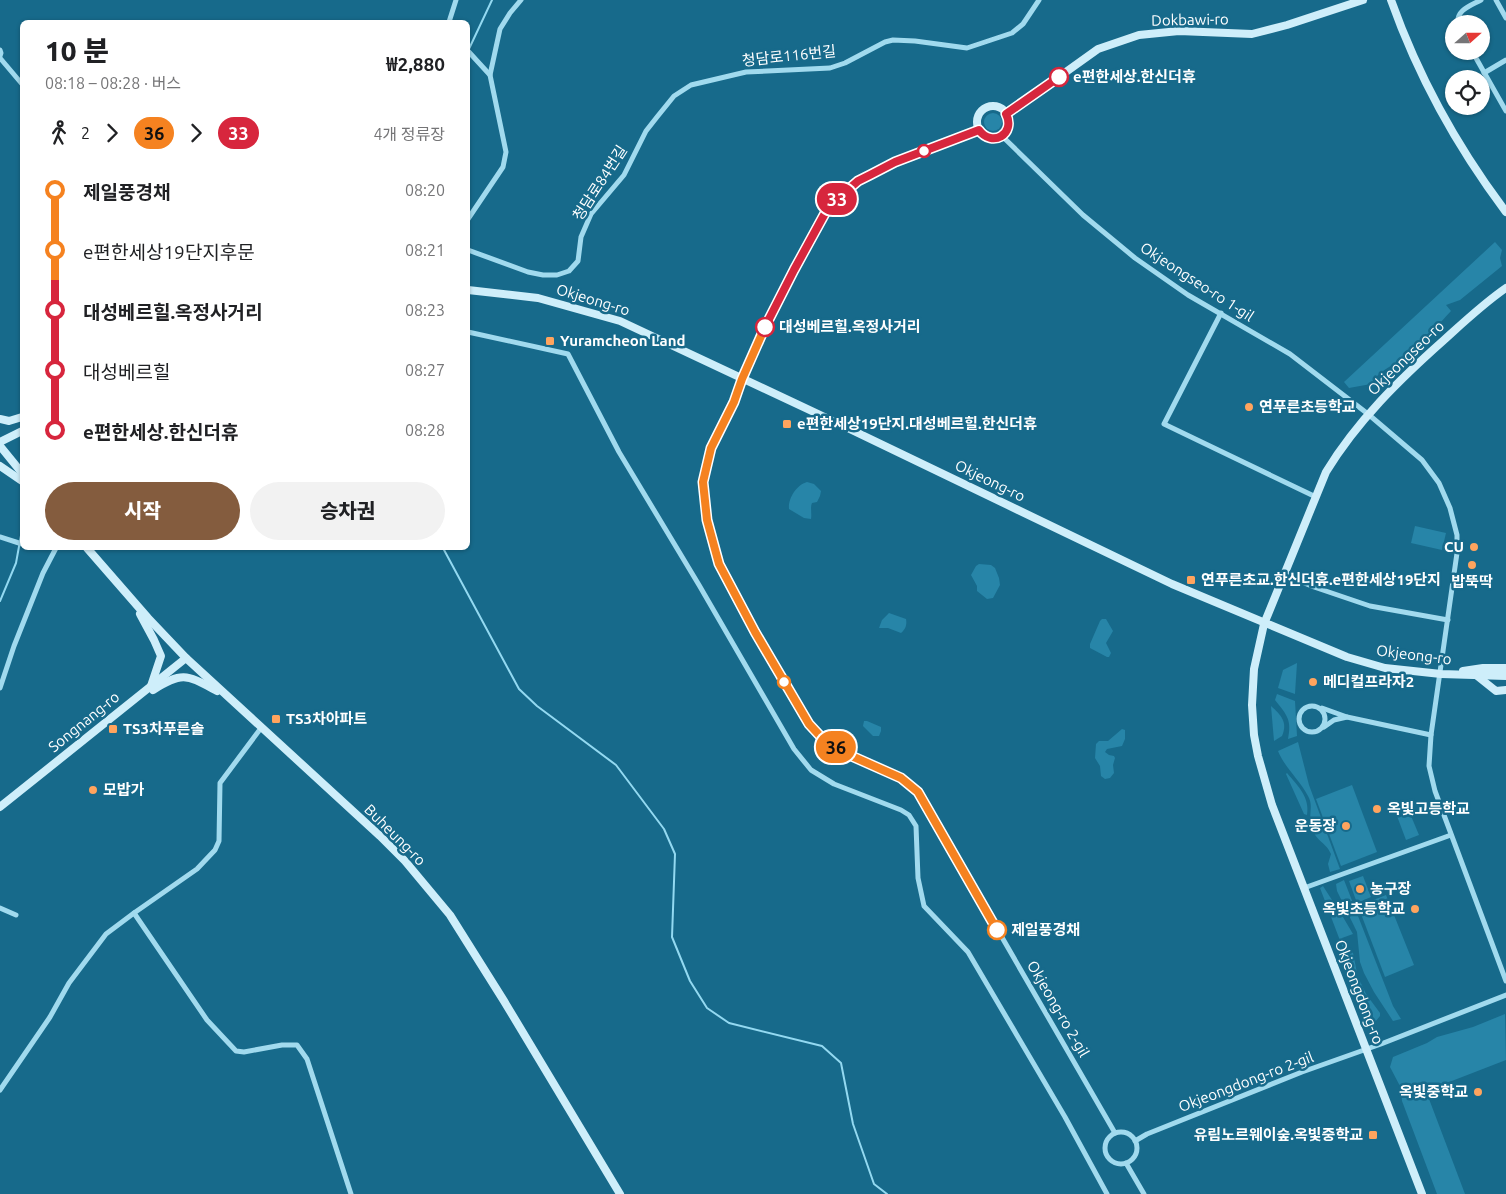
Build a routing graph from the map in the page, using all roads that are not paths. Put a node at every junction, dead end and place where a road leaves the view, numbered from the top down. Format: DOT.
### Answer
graph roads {
  1 [pos="456,0"];
  2 [pos="521,0"];
  3 [pos="1040,0"];
  4 [pos="1363,0"];
  5 [pos="1391,0"];
  6 [pos="1481,0"];
  7 [pos="1496,0"];
  8 [pos="1458,15"];
  9 [pos="1506,18"];
  10 [pos="450,20"];
  11 [pos="0,50"];
  12 [pos="470,53"];
  13 [pos="0,57"];
  14 [pos="1506,60"];
  15 [pos="1489,70"];
  16 [pos="490,75"];
  17 [pos="20,82"];
  18 [pos="697,83"];
  19 [pos="1490,83"];
  20 [pos="1506,111"];
  21 [pos="1006,114"];
  22 [pos="979,130"];
  23 [pos="1002,136"];
  24 [pos="1506,212"];
  25 [pos="470,217"];
  26 [pos="470,251"];
  27 [pos="1506,288"];
  28 [pos="470,290"];
  29 [pos="1220,313"];
  30 [pos="470,332"];
  31 [pos="742,379"];
  32 [pos="1368,414"];
  33 [pos="20,418"];
  34 [pos="0,420"];
  35 [pos="20,432"];
  36 [pos="0,444"];
  37 [pos="0,466"];
  38 [pos="20,470"];
  39 [pos="20,480"];
  40 [pos="1316,497"];
  41 [pos="0,537"];
  42 [pos="20,544"];
  43 [pos="55,550"];
  44 [pos="89,550"];
  45 [pos="1284,575"];
  46 [pos="133,601"];
  47 [pos="1448,620"];
  48 [pos="1264,624"];
  49 [pos="186,658"];
  50 [pos="1506,668"];
  51 [pos="1453,673"];
  52 [pos="1441,674"];
  53 [pos="1476,675"];
  54 [pos="1506,676"];
  55 [pos="151,686"];
  56 [pos="0,688"];
  57 [pos="1506,690"];
  58 [pos="227,696"];
  59 [pos="128,705"];
  60 [pos="1318,707"];
  61 [pos="1347,717"];
  62 [pos="260,728"];
  63 [pos="1320,730"];
  64 [pos="1431,735"];
  65 [pos="0,807"];
  66 [pos="1451,835"];
  67 [pos="1304,888"];
  68 [pos="0,908"];
  69 [pos="134,913"];
  70 [pos="16,915"];
  71 [pos="1506,981"];
  72 [pos="1506,995"];
  73 [pos="1367,1049"];
  74 [pos="0,1090"];
  75 [pos="1114,1133"];
  76 [pos="1136,1141"];
  77 [pos="1126,1163"];
  78 [pos="351,1194"];
  79 [pos="620,1194"];
  80 [pos="1107,1194"];
  81 [pos="1144,1194"];
  82 [pos="1422,1194"];
  1 -- 10 [label="street"];
  2 -- 16 [label="street"];
  3 -- 18 [label="street, 청담로116번길"];
  4 -- 21 [label="main road, Dokbawi-ro"];
  5 -- 24 [label="main road"];
  6 -- 8 [label="street"];
  7 -- 9 [label="street"];
  11 -- 13 [label="street"];
  12 -- 16 [label="street"];
  13 -- 17 [label="street"];
  14 -- 15 [label="street"];
  16 -- 25 [label="street"];
  18 -- 26 [label="street, 청담로84번길"];
  19 -- 20 [label="street"];
  21 -- 22 [label="main road"];
  21 -- 23 [label="main road"];
  22 -- 23 [label="main road"];
  22 -- 31 [label="main road"];
  23 -- 29 [label="street, Okjeongseo-ro 1-gil"];
  27 -- 32 [label="main road, Okjeongseo-ro"];
  28 -- 31 [label="main road, Okjeong-ro"];
  29 -- 32 [label="street, Okjeongseo-ro 1-gil"];
  29 -- 40 [label="street"];
  30 -- 80 [label="street"];
  31 -- 48 [label="main road, Okjeong-ro"];
  31 -- 75 [label="street, Okjeong-ro 2-gil"];
  32 -- 40 [label="main road, Okjeongseo-ro"];
  32 -- 47 [label="street, Okjeongseo-ro 1-gil"];
  33 -- 34 [label="main road"];
  35 -- 36 [label="main road"];
  36 -- 38 [label="main road"];
  37 -- 39 [label="main road"];
  40 -- 45 [label="main road, Okjeongseo-ro"];
  41 -- 42 [label="street"];
  43 -- 56 [label="street"];
  44 -- 46 [label="main road, Buheung-ro"];
  45 -- 47 [label="street"];
  45 -- 48 [label="main road, Okjeongseo-ro"];
  46 -- 49 [label="main road, Buheung-ro"];
  46 -- 55 [label="main road"];
  47 -- 52 [label="street, Okjeongseo-ro 1-gil"];
  48 -- 52 [label="main road, Okjeong-ro"];
  48 -- 67 [label="main road, Okjeongdong-ro"];
  49 -- 55 [label="main road, Songnang-ro"];
  49 -- 58 [label="main road, Buheung-ro"];
  50 -- 51 [label="main road"];
  51 -- 52 [label="main road, Okjeong-ro"];
  51 -- 53 [label="main road, Okjeong-ro"];
  52 -- 64 [label="street, Okjeongseo-ro 1-gil"];
  53 -- 54 [label="main road, Okjeong-ro"];
  53 -- 57 [label="main road"];
  55 -- 59 [label="main road, Songnang-ro"];
  58 -- 59 [label="main road"];
  58 -- 62 [label="main road, Buheung-ro"];
  59 -- 65 [label="main road, Songnang-ro"];
  60 -- 61 [label="street"];
  60 -- 63 [label="street"];
  60 -- 63 [label="street"];
  61 -- 63 [label="street"];
  61 -- 64 [label="street"];
  62 -- 69 [label="street"];
  62 -- 79 [label="main road, Buheung-ro"];
  64 -- 66 [label="street, Okjeongseo-ro 1-gil"];
  66 -- 67 [label="street"];
  66 -- 71 [label="street, Okjeongseo-ro 1-gil"];
  67 -- 73 [label="main road, Okjeongdong-ro"];
  68 -- 70 [label="street"];
  69 -- 74 [label="street"];
  69 -- 78 [label="street"];
  72 -- 73 [label="street, Okjeongdong-ro 2-gil"];
  73 -- 76 [label="street, Okjeongdong-ro 2-gil"];
  73 -- 82 [label="main road, Okjeongdong-ro"];
  75 -- 76 [label="street"];
  75 -- 77 [label="street"];
  76 -- 77 [label="street"];
  77 -- 81 [label="street"];
}
